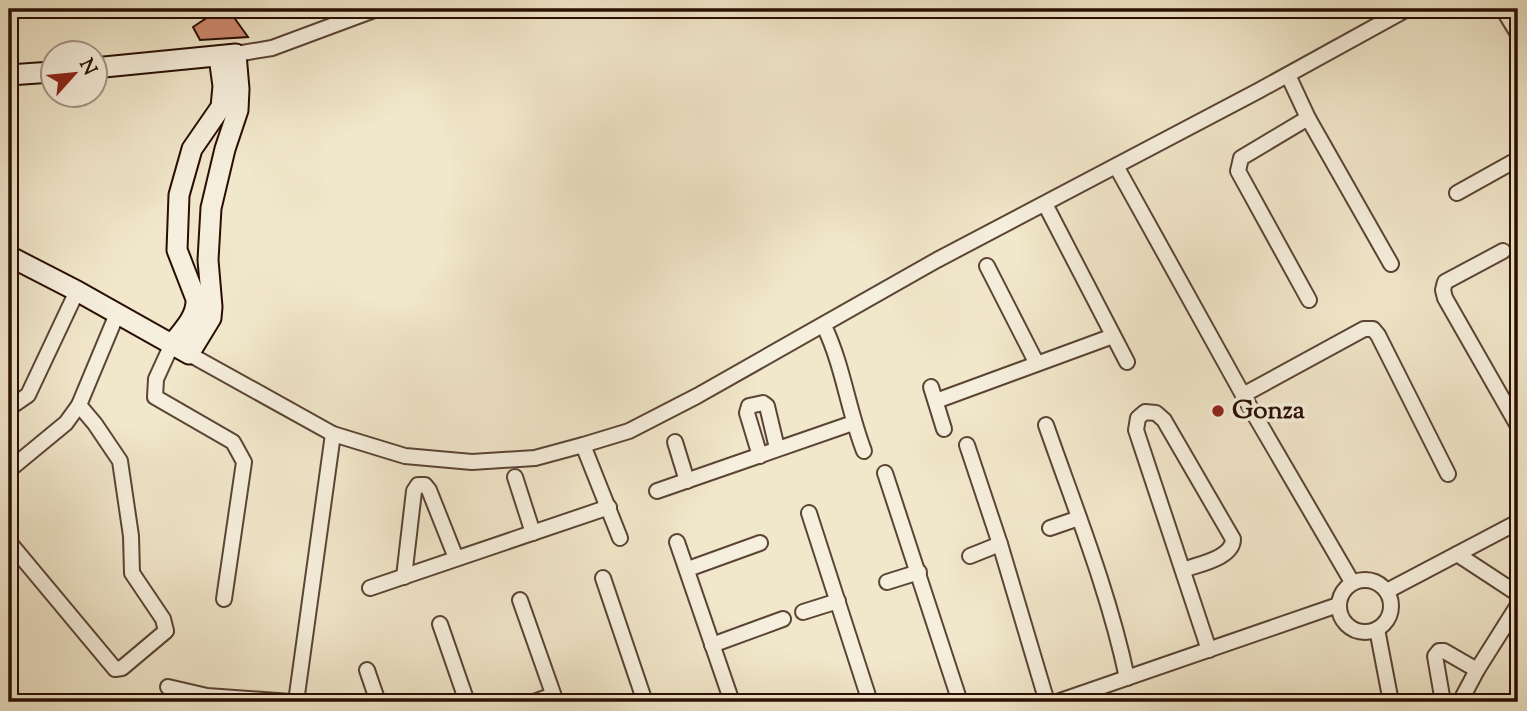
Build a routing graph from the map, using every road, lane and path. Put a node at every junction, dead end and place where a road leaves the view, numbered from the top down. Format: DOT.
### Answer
graph roads {
  1 [pos="377,9"];
  2 [pos="1404,9"];
  3 [pos="1503,9"];
  4 [pos="1518,34"];
  5 [pos="228,55"];
  6 [pos="108,67"];
  7 [pos="38,73"];
  8 [pos="9,75"];
  9 [pos="1288,75"];
  10 [pos="1308,118"];
  11 [pos="201,138"];
  12 [pos="225,149"];
  13 [pos="1518,159"];
  14 [pos="1115,166"];
  15 [pos="1457,193"];
  16 [pos="1045,204"];
  17 [pos="1503,251"];
  18 [pos="9,256"];
  19 [pos="208,260"];
  20 [pos="1391,264"];
  21 [pos="181,265"];
  22 [pos="987,266"];
  23 [pos="77,291"];
  24 [pos="1309,300"];
  25 [pos="117,314"];
  26 [pos="824,326"];
  27 [pos="1113,336"];
  28 [pos="180,349"];
  29 [pos="1036,362"];
  30 [pos="1127,362"];
  31 [pos="1243,395"];
  32 [pos="79,405"];
  33 [pos="9,408"];
  34 [pos="853,423"];
  35 [pos="1046,425"];
  36 [pos="1518,426"];
  37 [pos="944,429"];
  38 [pos="333,434"];
  39 [pos="675,442"];
  40 [pos="583,445"];
  41 [pos="967,446"];
  42 [pos="778,449"];
  43 [pos="864,452"];
  44 [pos="760,456"];
  45 [pos="9,470"];
  46 [pos="885,473"];
  47 [pos="1448,474"];
  48 [pos="515,477"];
  49 [pos="687,481"];
  50 [pos="657,491"];
  51 [pos="609,507"];
  52 [pos="808,513"];
  53 [pos="1079,518"];
  54 [pos="1518,522"];
  55 [pos="1050,528"];
  56 [pos="533,533"];
  57 [pos="621,538"];
  58 [pos="9,542"];
  59 [pos="677,542"];
  60 [pos="760,543"];
  61 [pos="1000,544"];
  62 [pos="1457,554"];
  63 [pos="970,556"];
  64 [pos="456,558"];
  65 [pos="688,569"];
  66 [pos="1183,570"];
  67 [pos="919,572"];
  68 [pos="404,577"];
  69 [pos="603,578"];
  70 [pos="887,582"];
  71 [pos="1352,582"];
  72 [pos="370,588"];
  73 [pos="1387,591"];
  74 [pos="1518,594"];
  75 [pos="224,599"];
  76 [pos="520,600"];
  77 [pos="838,601"];
  78 [pos="1338,605"];
  79 [pos="1518,605"];
  80 [pos="803,612"];
  81 [pos="783,619"];
  82 [pos="440,624"];
  83 [pos="1377,629"];
  84 [pos="712,645"];
  85 [pos="1209,650"];
  86 [pos="367,670"];
  87 [pos="1477,670"];
  88 [pos="1127,678"];
  89 [pos="168,687"];
  90 [pos="206,699"];
  91 [pos="555,699"];
  92 [pos="294,702"];
  93 [pos="378,702"];
  94 [pos="467,702"];
  95 [pos="534,702"];
  96 [pos="645,702"];
  97 [pos="732,702"];
  98 [pos="870,702"];
  99 [pos="960,702"];
  100 [pos="1047,702"];
  101 [pos="1057,702"];
  102 [pos="1391,702"];
  103 [pos="1443,702"];
  104 [pos="1460,702"];
  1 -- 5 [label="street"];
  2 -- 9 [label="street"];
  3 -- 4 [label="street"];
  5 -- 6 [label="street"];
  5 -- 11 [label="street"];
  5 -- 12 [label="street"];
  7 -- 8 [label="street"];
  9 -- 10 [label="street"];
  9 -- 14 [label="street"];
  10 -- 20 [label="street"];
  10 -- 24 [label="street"];
  11 -- 12 [label="street"];
  11 -- 21 [label="street"];
  12 -- 19 [label="street"];
  13 -- 15 [label="street"];
  14 -- 16 [label="street"];
  14 -- 31 [label="street"];
  16 -- 26 [label="street"];
  16 -- 27 [label="street"];
  17 -- 36 [label="street"];
  18 -- 23 [label="street"];
  19 -- 21 [label="street"];
  19 -- 28 [label="street"];
  21 -- 28 [label="street"];
  22 -- 29 [label="street"];
  23 -- 25 [label="street"];
  23 -- 33 [label="street"];
  25 -- 28 [label="street"];
  25 -- 32 [label="street"];
  26 -- 34 [label="street"];
  26 -- 40 [label="street"];
  27 -- 29 [label="street"];
  27 -- 30 [label="street"];
  28 -- 38 [label="street"];
  28 -- 75 [label="street"];
  29 -- 37 [label="street"];
  31 -- 47 [label="street"];
  31 -- 71 [label="street"];
  32 -- 45 [label="street"];
  32 -- 58 [label="street"];
  34 -- 42 [label="street"];
  34 -- 43 [label="street"];
  35 -- 53 [label="street"];
  38 -- 40 [label="street"];
  38 -- 92 [label="street"];
  39 -- 49 [label="street"];
  40 -- 51 [label="street"];
  41 -- 61 [label="street"];
  42 -- 44 [label="street"];
  42 -- 44 [label="street"];
  44 -- 49 [label="street"];
  46 -- 67 [label="street"];
  48 -- 56 [label="street"];
  49 -- 50 [label="street"];
  51 -- 56 [label="street"];
  51 -- 57 [label="street"];
  52 -- 77 [label="street"];
  53 -- 55 [label="street"];
  53 -- 88 [label="street"];
  54 -- 62 [label="street"];
  56 -- 64 [label="street"];
  59 -- 65 [label="street"];
  60 -- 65 [label="street"];
  61 -- 63 [label="street"];
  61 -- 100 [label="street"];
  62 -- 73 [label="street"];
  62 -- 74 [label="street"];
  64 -- 68 [label="street"];
  64 -- 68 [label="street"];
  65 -- 84 [label="street"];
  66 -- 66 [label="street"];
  66 -- 85 [label="street"];
  67 -- 70 [label="street"];
  67 -- 99 [label="street"];
  68 -- 72 [label="street"];
  69 -- 96 [label="street"];
  71 -- 73 [label="street"];
  71 -- 78 [label="street"];
  73 -- 83 [label="street"];
  76 -- 91 [label="street"];
  77 -- 80 [label="street"];
  77 -- 98 [label="street"];
  78 -- 83 [label="street"];
  78 -- 85 [label="street"];
  79 -- 87 [label="street"];
  81 -- 84 [label="street"];
  82 -- 94 [label="street"];
  83 -- 102 [label="street"];
  84 -- 97 [label="street"];
  85 -- 88 [label="street"];
  86 -- 93 [label="street"];
  87 -- 103 [label="street"];
  87 -- 104 [label="street"];
  88 -- 101 [label="street"];
  89 -- 90 [label="street"];
  90 -- 92 [label="street"];
  91 -- 95 [label="street"];
}
